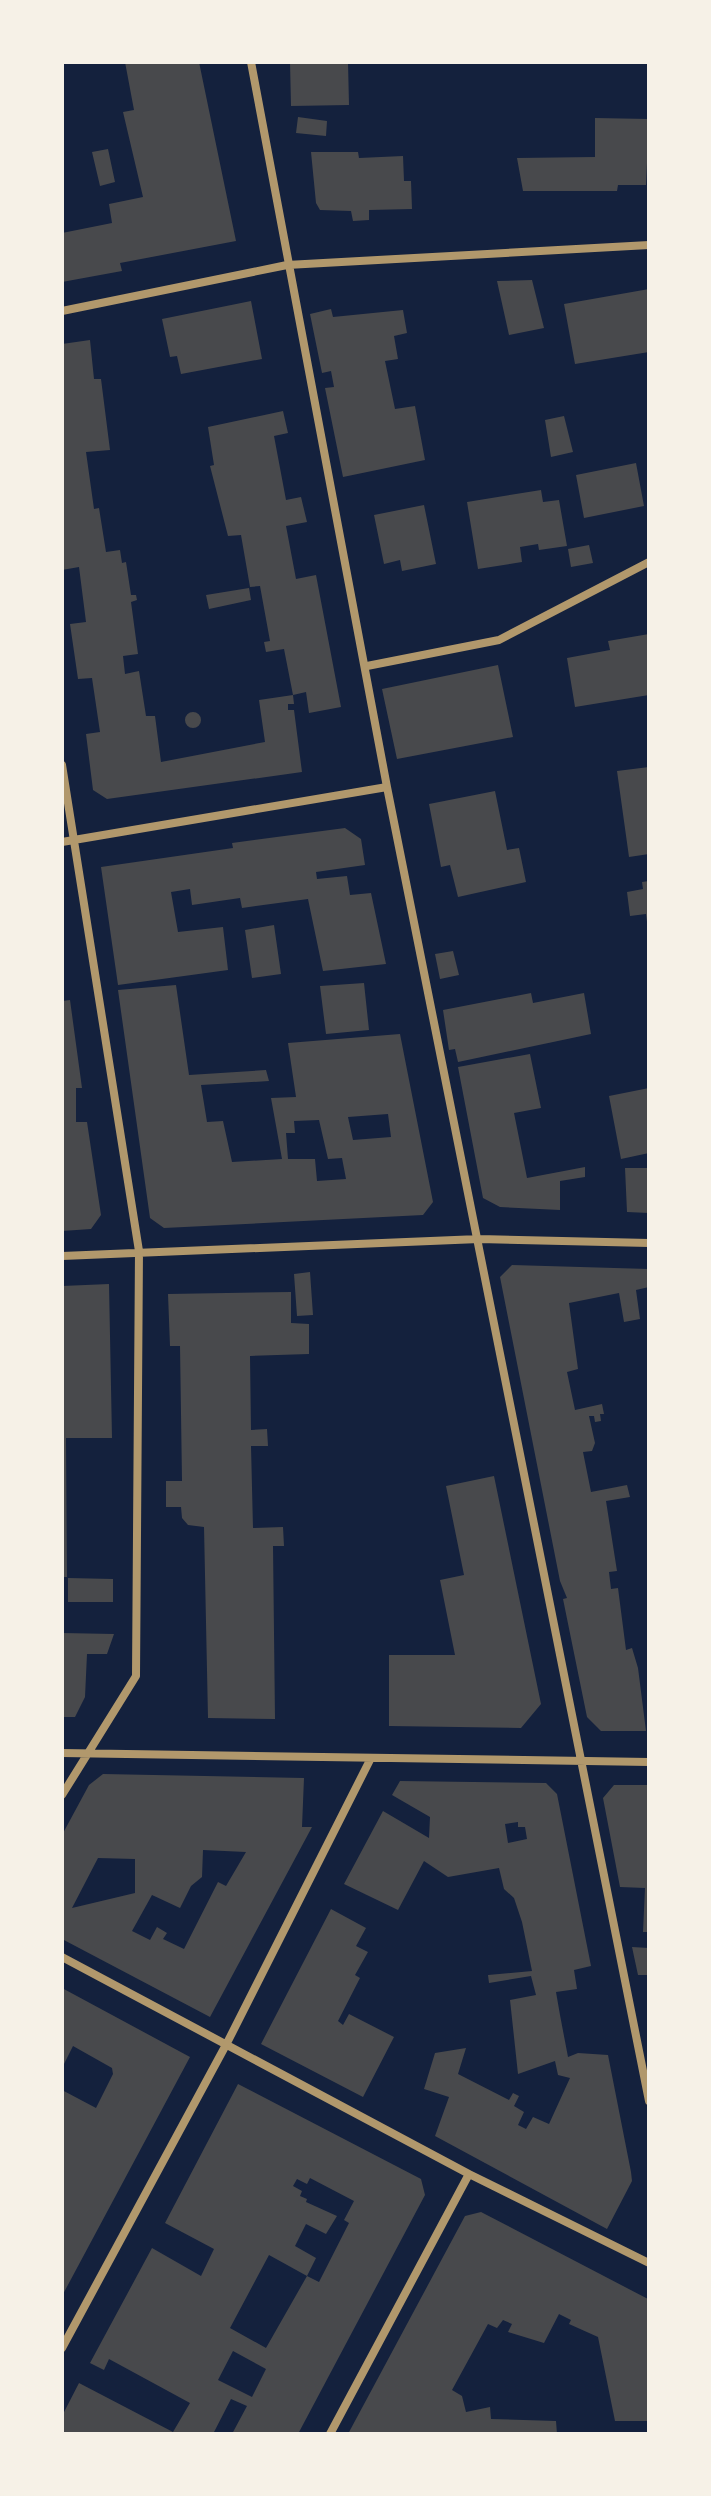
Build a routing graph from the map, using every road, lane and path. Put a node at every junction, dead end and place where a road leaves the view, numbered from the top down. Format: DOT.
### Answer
graph roads {
  1 [pos="251,62"];
  2 [pos="649,245"];
  3 [pos="287,265"];
  4 [pos="62,311"];
  5 [pos="649,562"];
  6 [pos="367,666"];
  7 [pos="62,765"];
  8 [pos="387,787"];
  9 [pos="73,841"];
  10 [pos="62,842"];
  11 [pos="479,1239"];
  12 [pos="649,1243"];
  13 [pos="139,1251"];
  14 [pos="62,1256"];
  15 [pos="62,1753"];
  16 [pos="86,1754"];
  17 [pos="371,1758"];
  18 [pos="581,1761"];
  19 [pos="649,1762"];
  20 [pos="62,1795"];
  21 [pos="62,1957"];
  22 [pos="227,2043"];
  23 [pos="649,2101"];
  24 [pos="469,2174"];
  25 [pos="649,2263"];
  26 [pos="62,2348"];
  27 [pos="330,2434"];
  1 -- 3 [label="street"];
  2 -- 3 [label="street"];
  3 -- 4 [label="street"];
  3 -- 6 [label="street"];
  5 -- 6 [label="street"];
  6 -- 8 [label="street"];
  7 -- 9 [label="street"];
  8 -- 9 [label="street"];
  8 -- 11 [label="street"];
  9 -- 10 [label="street"];
  9 -- 13 [label="street"];
  11 -- 12 [label="street"];
  11 -- 13 [label="street"];
  11 -- 18 [label="street"];
  13 -- 14 [label="street"];
  13 -- 16 [label="street"];
  15 -- 16 [label="street"];
  16 -- 17 [label="street"];
  16 -- 20 [label="street"];
  17 -- 18 [label="street"];
  17 -- 22 [label="street"];
  18 -- 19 [label="street"];
  18 -- 23 [label="street"];
  21 -- 22 [label="street"];
  22 -- 24 [label="street"];
  22 -- 26 [label="street"];
  24 -- 25 [label="street"];
  24 -- 27 [label="street"];
}
